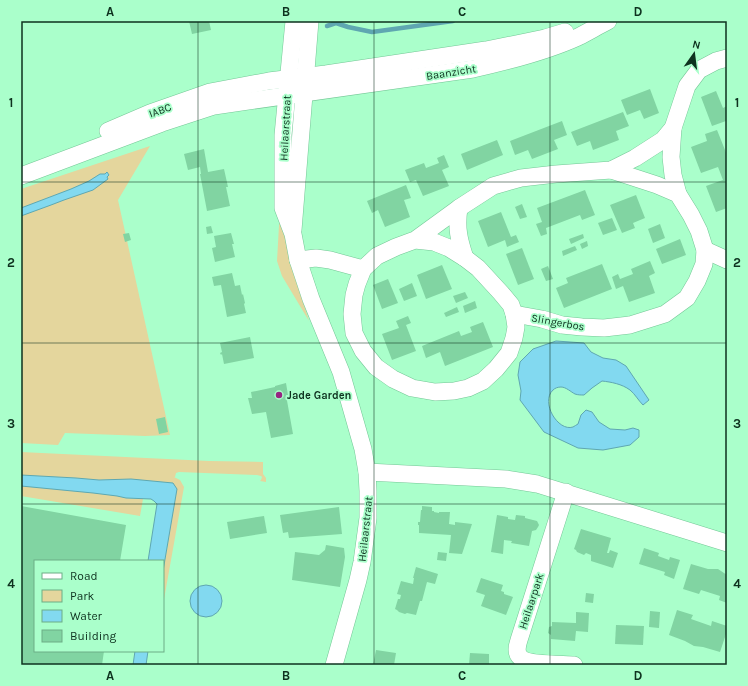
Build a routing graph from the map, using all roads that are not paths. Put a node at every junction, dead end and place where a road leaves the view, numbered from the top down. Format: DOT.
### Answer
graph roads {
  1 [pos="294,21"];
  2 [pos="310,21"];
  3 [pos="607,21"];
  4 [pos="727,58"];
  5 [pos="306,76"];
  6 [pos="289,79"];
  7 [pos="304,94"];
  8 [pos="287,96"];
  9 [pos="673,128"];
  10 [pos="21,165"];
  11 [pos="611,170"];
  12 [pos="21,176"];
  13 [pos="678,194"];
  14 [pos="459,208"];
  15 [pos="293,234"];
  16 [pos="415,240"];
  17 [pos="705,250"];
  18 [pos="465,258"];
  19 [pos="298,260"];
  20 [pos="727,260"];
  21 [pos="363,269"];
  22 [pos="514,314"];
  23 [pos="367,472"];
  24 [pos="566,492"];
  25 [pos="727,543"];
  26 [pos="334,665"];
  27 [pos="574,665"];
  1 -- 6 [label="street, Heilaarstraat"];
  2 -- 5 [label="street, Heilaarstraat"];
  3 -- 5 [label="street, Baanzicht"];
  3 -- 7 [label="street, Baanzicht"];
  4 -- 9 [label="street, Slingerbos"];
  5 -- 6 [label="street, IABC"];
  5 -- 7 [label="street, Heilaarstraat"];
  6 -- 8 [label="street, Heilaarstraat"];
  6 -- 10 [label="street, IABC"];
  7 -- 8 [label="street, Baanzicht"];
  7 -- 15 [label="street, Heilaarstraat"];
  8 -- 12 [label="street, IABC"];
  8 -- 15 [label="street, Heilaarstraat"];
  9 -- 11 [label="street, Slingerbos"];
  9 -- 13 [label="street, Slingerbos"];
  11 -- 13 [label="street, Slingerbos"];
  11 -- 14 [label="street, Slingerbos"];
  13 -- 17 [label="street, Slingerbos"];
  14 -- 16 [label="street, Slingerbos"];
  14 -- 18 [label="street"];
  15 -- 19 [label="street, Heilaarstraat"];
  16 -- 18 [label="street, Slingerbos"];
  16 -- 21 [label="street, Slingerbos"];
  17 -- 20 [label="street"];
  17 -- 22 [label="street, Slingerbos"];
  18 -- 22 [label="street, Slingerbos"];
  19 -- 21 [label="street"];
  19 -- 23 [label="street, Heilaarstraat"];
  21 -- 22 [label="street, Slingerbos"];
  23 -- 24 [label="street"];
  23 -- 26 [label="street, Heilaarstraat"];
  24 -- 25 [label="street"];
  24 -- 27 [label="street, Heilaarpark"];
}
